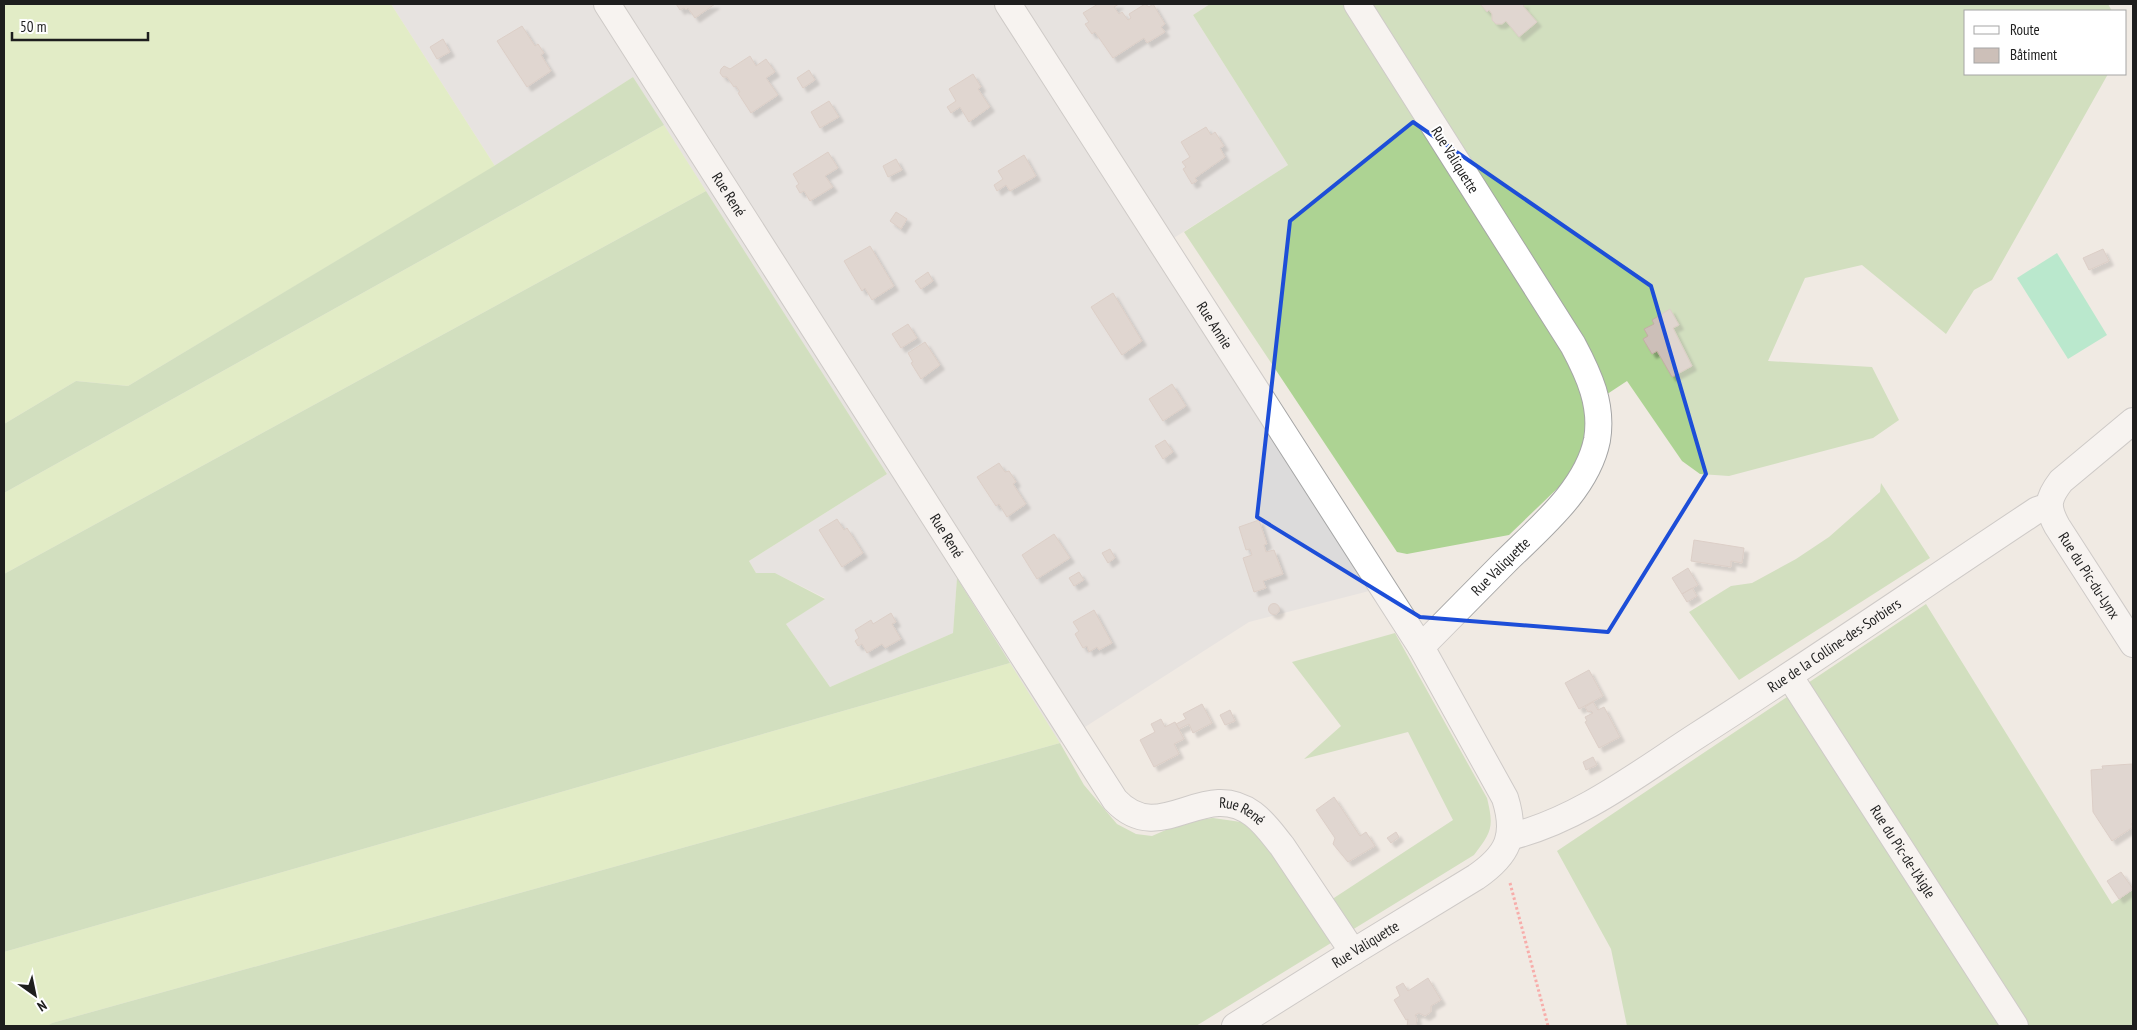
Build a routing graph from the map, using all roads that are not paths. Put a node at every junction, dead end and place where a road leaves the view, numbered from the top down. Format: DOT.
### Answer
graph roads {
  1 [pos="607,4"];
  2 [pos="1008,4"];
  3 [pos="1357,4"];
  4 [pos="2133,421"];
  5 [pos="2049,506"];
  6 [pos="2133,644"];
  7 [pos="1421,647"];
  8 [pos="1790,677"];
  9 [pos="1509,837"];
  10 [pos="1353,952"];
  11 [pos="1235,1026"];
  12 [pos="2014,1026"];
  1 -- 10 [label="street, Rue René"];
  2 -- 7 [label="street, Rue Annie"];
  3 -- 7 [label="street, Rue Valiquette"];
  4 -- 5 [label="street"];
  5 -- 6 [label="street, Rue du Pic-du-Lynx"];
  5 -- 8 [label="street, Rue de la Colline-des-Sorbiers"];
  7 -- 9 [label="street, Rue Valiquette"];
  8 -- 9 [label="street, Rue de la Colline-des-Sorbiers"];
  8 -- 12 [label="street, Rue du Pic-de-l'Aigle"];
  9 -- 10 [label="street, Rue Valiquette"];
  10 -- 11 [label="street, Rue Valiquette"];
}
